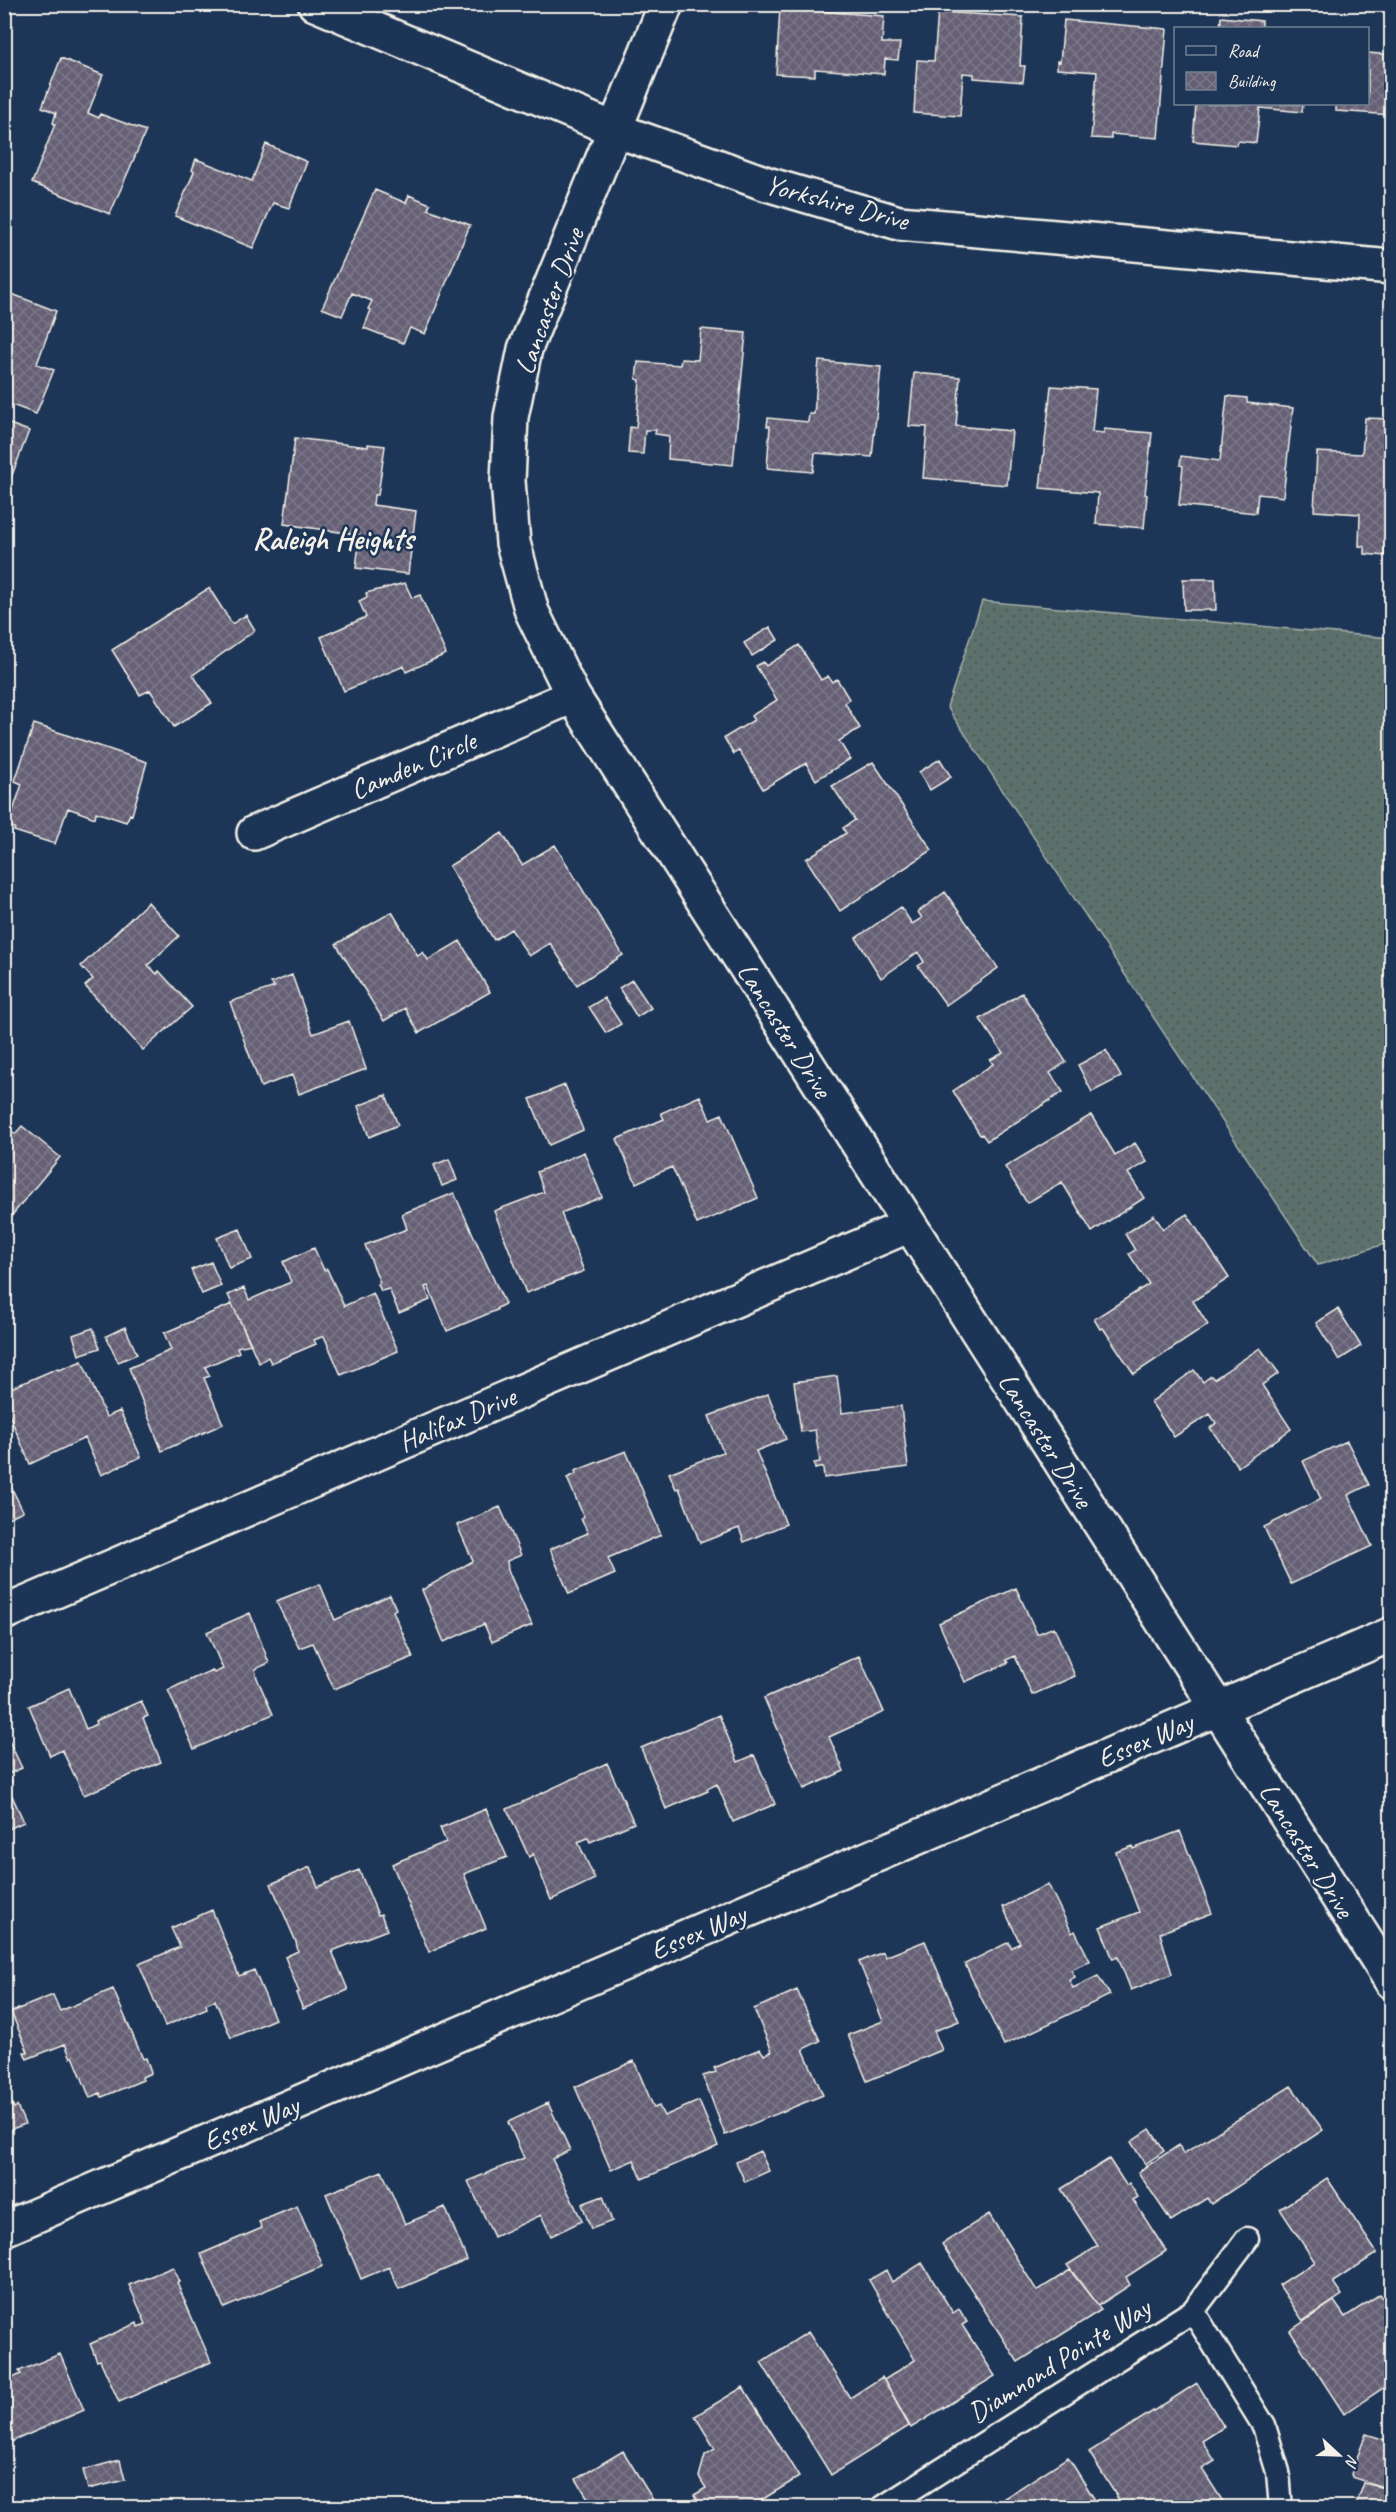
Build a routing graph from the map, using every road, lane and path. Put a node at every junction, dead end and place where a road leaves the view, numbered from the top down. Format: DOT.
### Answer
graph roads {
  1 [pos="315,4"];
  2 [pos="666,4"];
  3 [pos="616,130"];
  4 [pos="1392,267"];
  5 [pos="573,696"];
  6 [pos="254,833"];
  7 [pos="910,1225"];
  8 [pos="4,1613"];
  9 [pos="1392,1634"];
  10 [pos="1217,1708"];
  11 [pos="1392,1982"];
  12 [pos="4,2229"];
  13 [pos="1247,2239"];
  14 [pos="1193,2311"];
  15 [pos="882,2508"];
  16 [pos="1281,2508"];
  1 -- 3 [label="street, Yorkshire Drive"];
  2 -- 3 [label="street, Lancaster Drive"];
  3 -- 4 [label="street, Yorkshire Drive"];
  3 -- 5 [label="street, Lancaster Drive"];
  5 -- 6 [label="street, Camden Circle"];
  5 -- 7 [label="street, Lancaster Drive"];
  7 -- 8 [label="street, Halifax Drive"];
  7 -- 10 [label="street, Lancaster Drive"];
  9 -- 10 [label="street, Essex Way"];
  10 -- 11 [label="street, Lancaster Drive"];
  10 -- 12 [label="street, Essex Way"];
  13 -- 14 [label="lane, Diamnond Pointe Way"];
  14 -- 15 [label="lane, Diamnond Pointe Way"];
  14 -- 16 [label="lane"];
}
